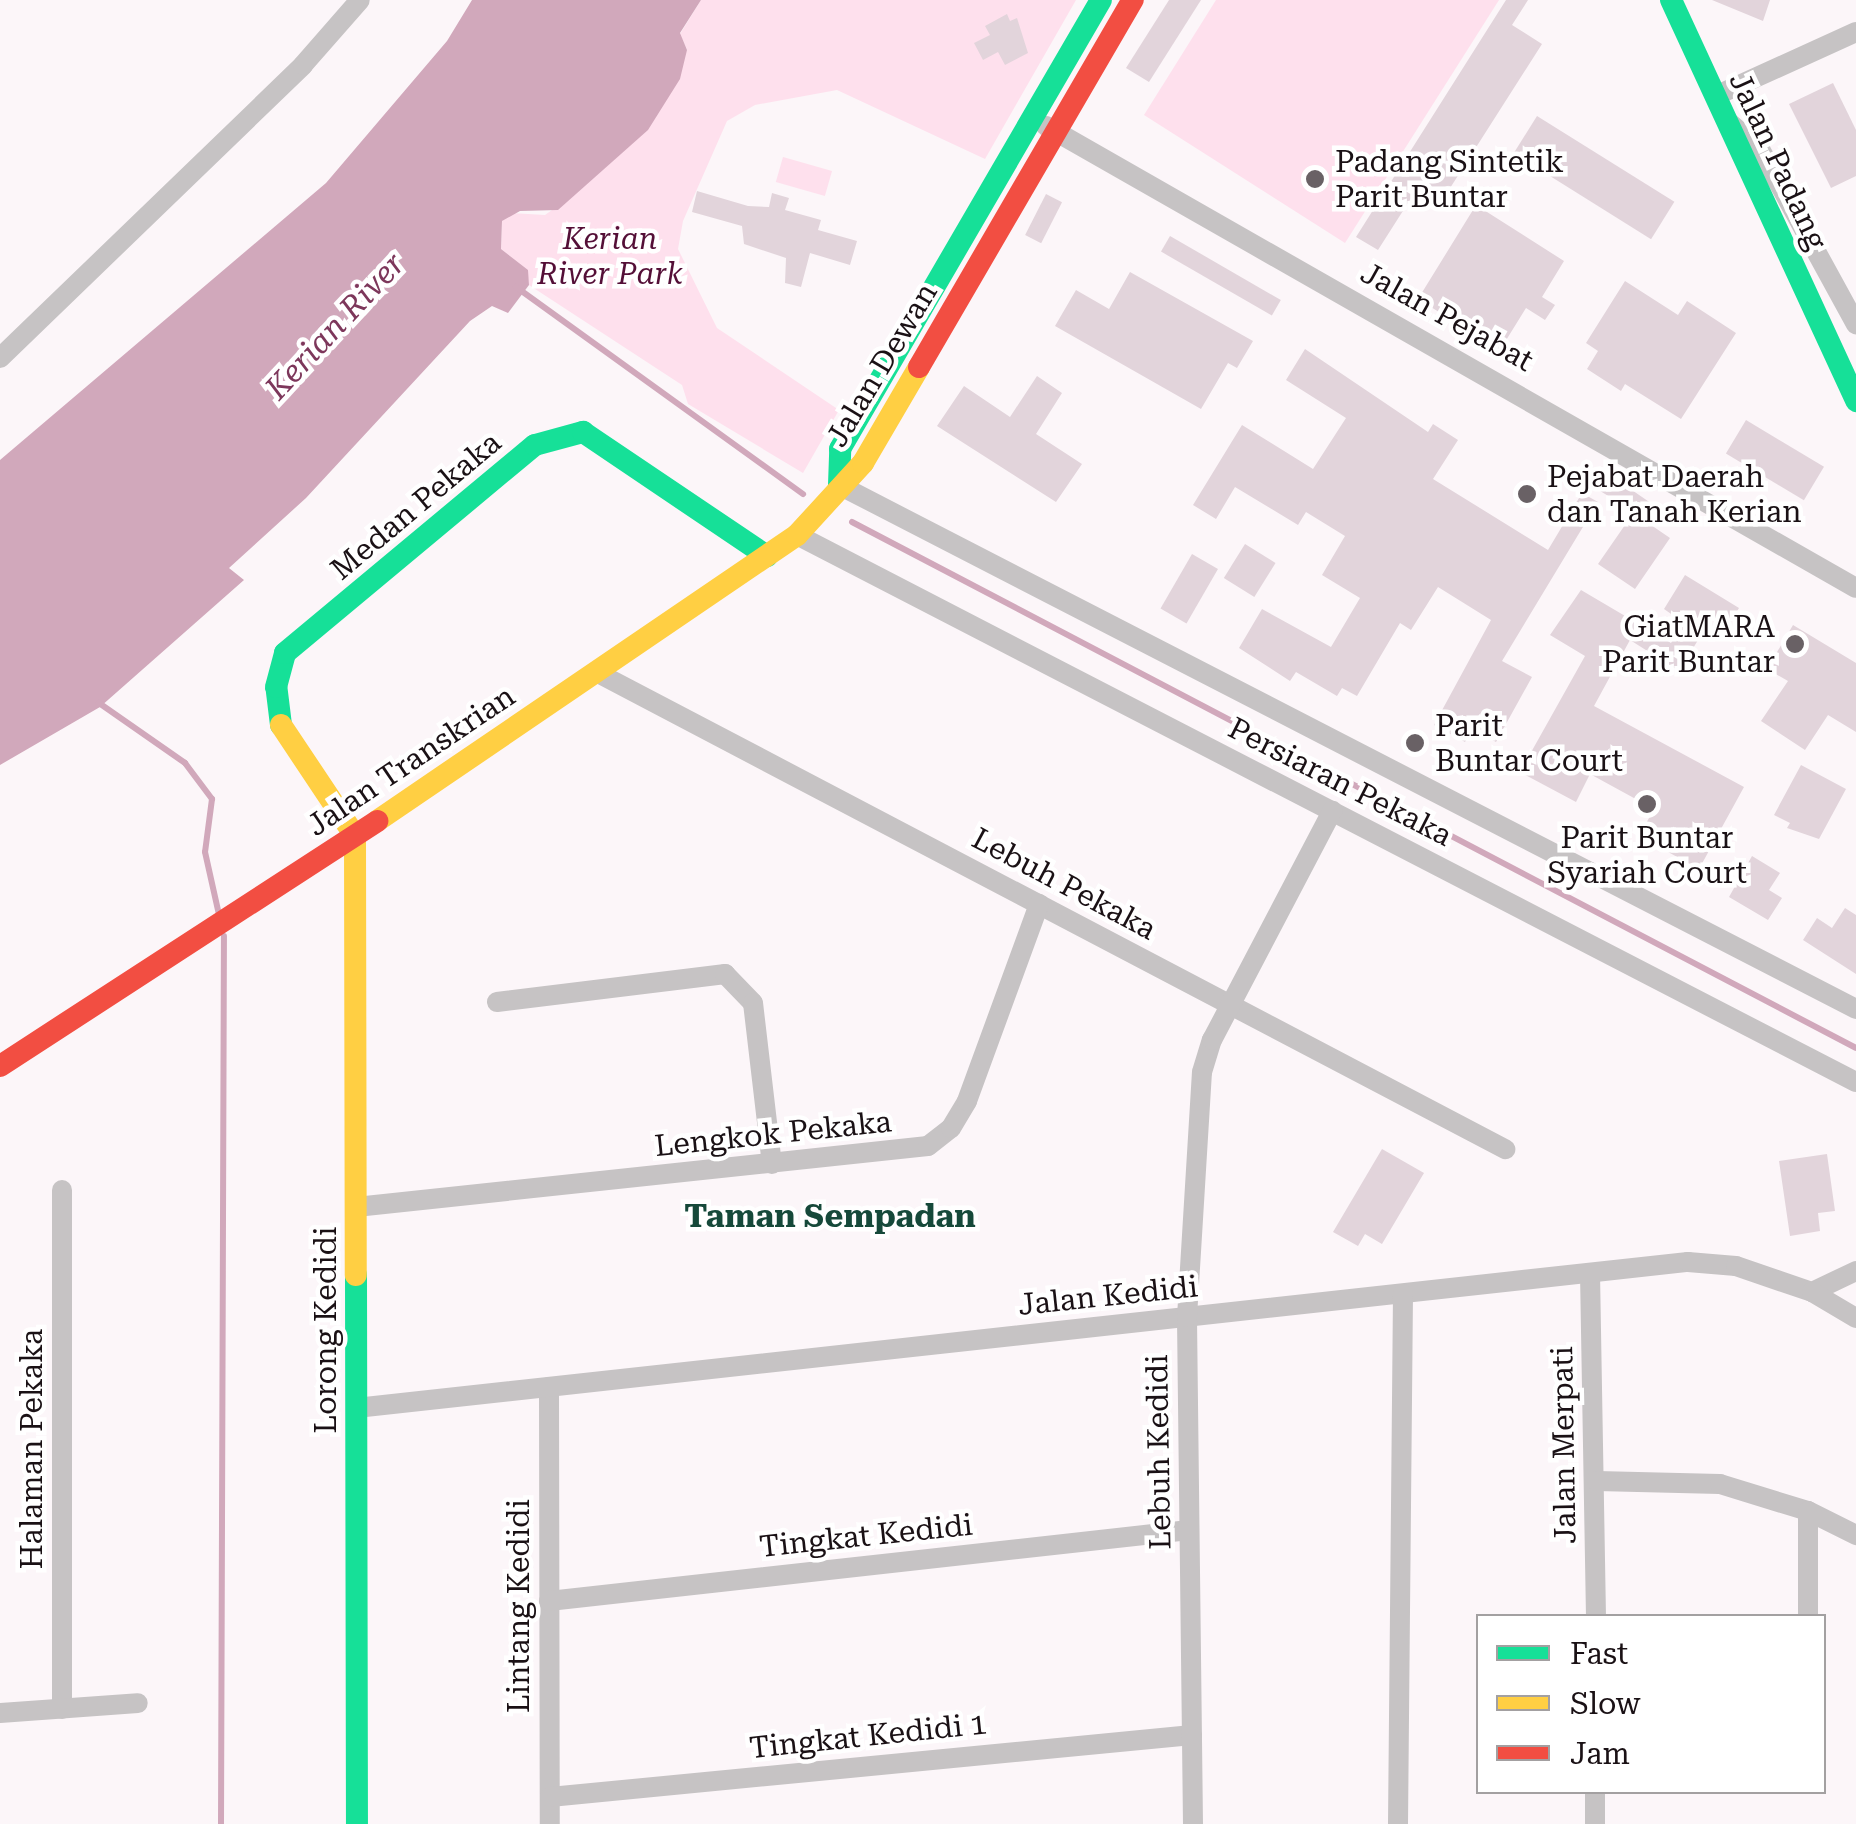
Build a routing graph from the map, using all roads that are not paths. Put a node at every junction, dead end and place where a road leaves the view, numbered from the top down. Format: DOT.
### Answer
graph roads {
  1 [pos="360,0"];
  2 [pos="1101,0"];
  3 [pos="1133,0"];
  4 [pos="1671,0"];
  5 [pos="1856,32"];
  6 [pos="1716,96"];
  7 [pos="1726,119"];
  8 [pos="1044,125"];
  9 [pos="1856,324"];
  10 [pos="0,358"];
  11 [pos="1856,401"];
  12 [pos="839,486"];
  13 [pos="797,535"];
  14 [pos="767,556"];
  15 [pos="1856,588"];
  16 [pos="596,672"];
  17 [pos="1332,811"];
  18 [pos="355,836"];
  19 [pos="1039,904"];
  20 [pos="498,1002"];
  21 [pos="1229,1004"];
  22 [pos="1856,1008"];
  23 [pos="0,1066"];
  24 [pos="1856,1082"];
  25 [pos="1504,1149"];
  26 [pos="772,1164"];
  27 [pos="62,1190"];
  28 [pos="356,1206"];
  29 [pos="1856,1271"];
  30 [pos="1590,1273"];
  31 [pos="1812,1292"];
  32 [pos="1402,1294"];
  33 [pos="1187,1317"];
  34 [pos="1856,1318"];
  35 [pos="549,1387"];
  36 [pos="356,1408"];
  37 [pos="1597,1481"];
  38 [pos="1808,1511"];
  39 [pos="1190,1530"];
  40 [pos="1856,1535"];
  41 [pos="549,1601"];
  42 [pos="1596,1614"];
  43 [pos="1808,1614"];
  44 [pos="138,1703"];
  45 [pos="62,1709"];
  46 [pos="0,1713"];
  47 [pos="1192,1735"];
  48 [pos="1595,1794"];
  49 [pos="550,1797"];
  50 [pos="357,1824"];
  51 [pos="550,1824"];
  52 [pos="1193,1824"];
  53 [pos="1398,1824"];
  54 [pos="1595,1824"];
  1 -- 10 [label="street"];
  2 -- 8 [label="street, Jalan Dewan"];
  3 -- 8 [label="street, Jalan Dewan"];
  4 -- 6 [label="street, Jalan Padang"];
  5 -- 6 [label="street"];
  6 -- 7 [label="street, Jalan Padang"];
  7 -- 9 [label="street"];
  7 -- 11 [label="street, Jalan Padang"];
  8 -- 12 [label="street, Jalan Dewan"];
  8 -- 15 [label="street, Jalan Pejabat"];
  12 -- 13 [label="street, Jalan Transkrian"];
  12 -- 22 [label="street"];
  13 -- 14 [label="street, Jalan Transkrian"];
  13 -- 17 [label="street, Persiaran Pekaka"];
  14 -- 16 [label="street, Jalan Transkrian"];
  14 -- 18 [label="street, Medan Pekaka"];
  16 -- 18 [label="street, Jalan Transkrian"];
  16 -- 19 [label="street, Lebuh Pekaka"];
  17 -- 21 [label="street, Lebuh Kedidi"];
  17 -- 24 [label="street, Persiaran Pekaka"];
  18 -- 23 [label="street, Jalan Transkrian"];
  18 -- 28 [label="street, Lorong Kedidi"];
  19 -- 21 [label="street, Lebuh Pekaka"];
  19 -- 26 [label="street, Lengkok Pekaka"];
  20 -- 26 [label="street"];
  21 -- 25 [label="street, Lebuh Pekaka"];
  21 -- 33 [label="street, Lebuh Kedidi"];
  26 -- 28 [label="street, Lengkok Pekaka"];
  27 -- 45 [label="street, Halaman Pekaka"];
  28 -- 36 [label="street, Lorong Kedidi"];
  29 -- 31 [label="street"];
  30 -- 31 [label="street, Jalan Kedidi"];
  30 -- 32 [label="street, Jalan Kedidi"];
  30 -- 37 [label="street, Jalan Merpati"];
  31 -- 34 [label="street, Jalan Kedidi"];
  32 -- 33 [label="street, Jalan Kedidi"];
  32 -- 53 [label="street"];
  33 -- 35 [label="street, Jalan Kedidi"];
  33 -- 39 [label="street, Lebuh Kedidi"];
  35 -- 36 [label="street, Jalan Kedidi"];
  35 -- 41 [label="street, Lintang Kedidi"];
  36 -- 50 [label="street, Lorong Kedidi"];
  37 -- 38 [label="street"];
  37 -- 42 [label="street, Jalan Merpati"];
  38 -- 40 [label="street"];
  38 -- 43 [label="street"];
  39 -- 41 [label="street, Tingkat Kedidi"];
  39 -- 47 [label="street, Lebuh Kedidi"];
  41 -- 49 [label="street, Lintang Kedidi"];
  44 -- 45 [label="street"];
  45 -- 46 [label="street"];
  47 -- 49 [label="street, Tingkat Kedidi 1"];
  47 -- 52 [label="street, Lebuh Kedidi"];
  48 -- 54 [label="street"];
  49 -- 51 [label="street, Lintang Kedidi"];
}
